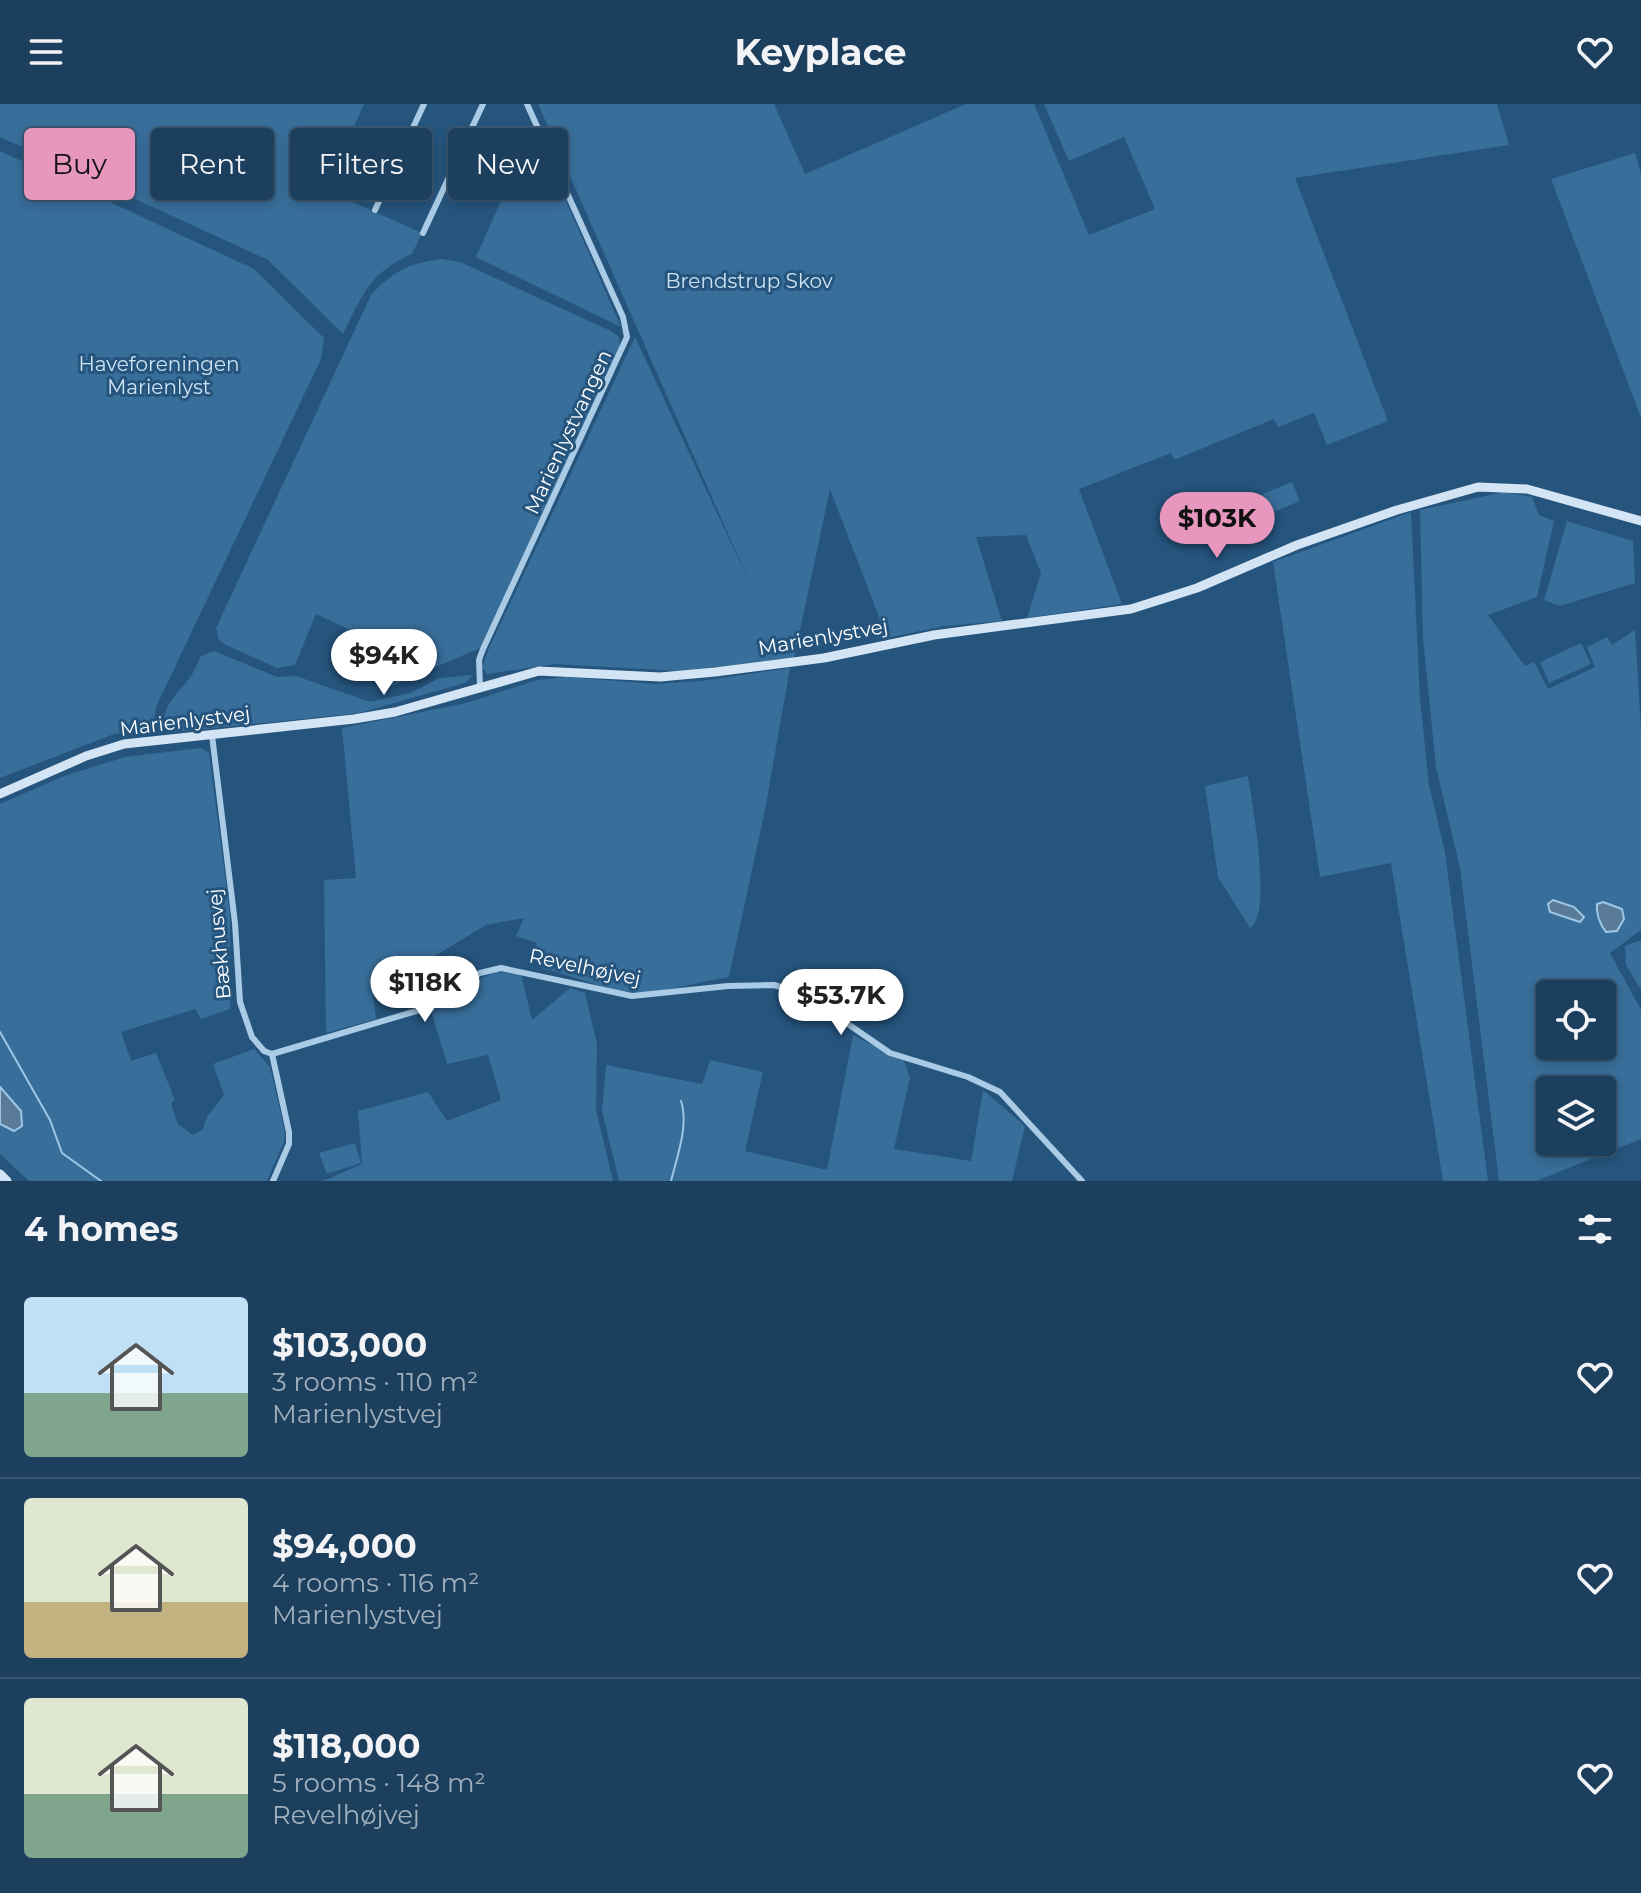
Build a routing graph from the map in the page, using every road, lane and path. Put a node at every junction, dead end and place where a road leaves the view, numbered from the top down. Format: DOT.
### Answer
graph roads {
  1 [pos="424,104"];
  2 [pos="483,104"];
  3 [pos="527,104"];
  4 [pos="375,210"];
  5 [pos="423,233"];
  6 [pos="1641,521"];
  7 [pos="480,686"];
  8 [pos="212,735"];
  9 [pos="0,794"];
  10 [pos="272,1054"];
  11 [pos="0,1174"];
  12 [pos="7,1181"];
  13 [pos="273,1181"];
  14 [pos="1082,1181"];
  1 -- 4 [label="street"];
  2 -- 5 [label="street"];
  3 -- 7 [label="street, Marienlystvangen"];
  6 -- 7 [label="street, Marienlystvej"];
  7 -- 8 [label="street, Marienlystvej"];
  8 -- 9 [label="street, Marienlystvej"];
  8 -- 10 [label="street, Bækhusvej"];
  10 -- 13 [label="street, Bækhusvej"];
  10 -- 14 [label="street, Revelhøjvej"];
  11 -- 12 [label="street"];
}
